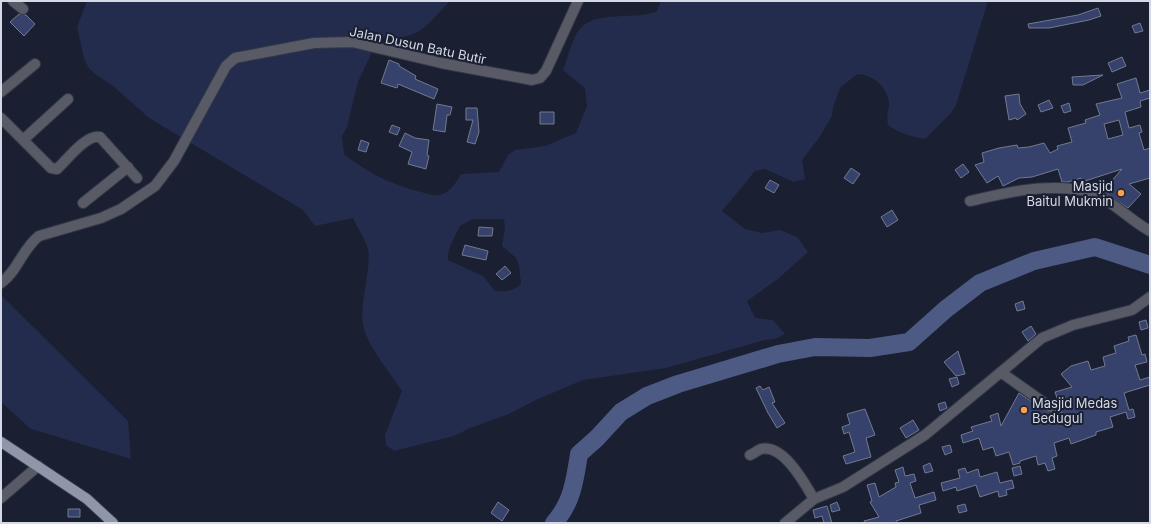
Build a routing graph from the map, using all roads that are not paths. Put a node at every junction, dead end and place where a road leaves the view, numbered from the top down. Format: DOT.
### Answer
graph roads {
  1 [pos="13,1"];
  2 [pos="578,1"];
  3 [pos="23,9"];
  4 [pos="35,64"];
  5 [pos="1,92"];
  6 [pos="68,99"];
  7 [pos="1,118"];
  8 [pos="22,140"];
  9 [pos="128,167"];
  10 [pos="137,178"];
  11 [pos="970,201"];
  12 [pos="83,203"];
  13 [pos="1150,231"];
  14 [pos="1,283"];
  15 [pos="1150,298"];
  16 [pos="1002,373"];
  17 [pos="1050,407"];
  18 [pos="2,445"];
  19 [pos="750,456"];
  20 [pos="38,466"];
  21 [pos="1,498"];
  22 [pos="814,499"];
  23 [pos="113,523"];
  24 [pos="785,523"];
  1 -- 3 [label="street"];
  2 -- 14 [label="street, Jalan Dusun Batu Butir"];
  4 -- 5 [label="street"];
  6 -- 8 [label="street"];
  7 -- 8 [label="street"];
  8 -- 9 [label="street"];
  9 -- 10 [label="street"];
  9 -- 12 [label="street"];
  11 -- 13 [label="street"];
  15 -- 16 [label="street"];
  16 -- 17 [label="street"];
  16 -- 22 [label="street"];
  18 -- 20 [label="main road"];
  19 -- 22 [label="street"];
  20 -- 21 [label="street"];
  20 -- 23 [label="main road"];
  22 -- 24 [label="street"];
}
